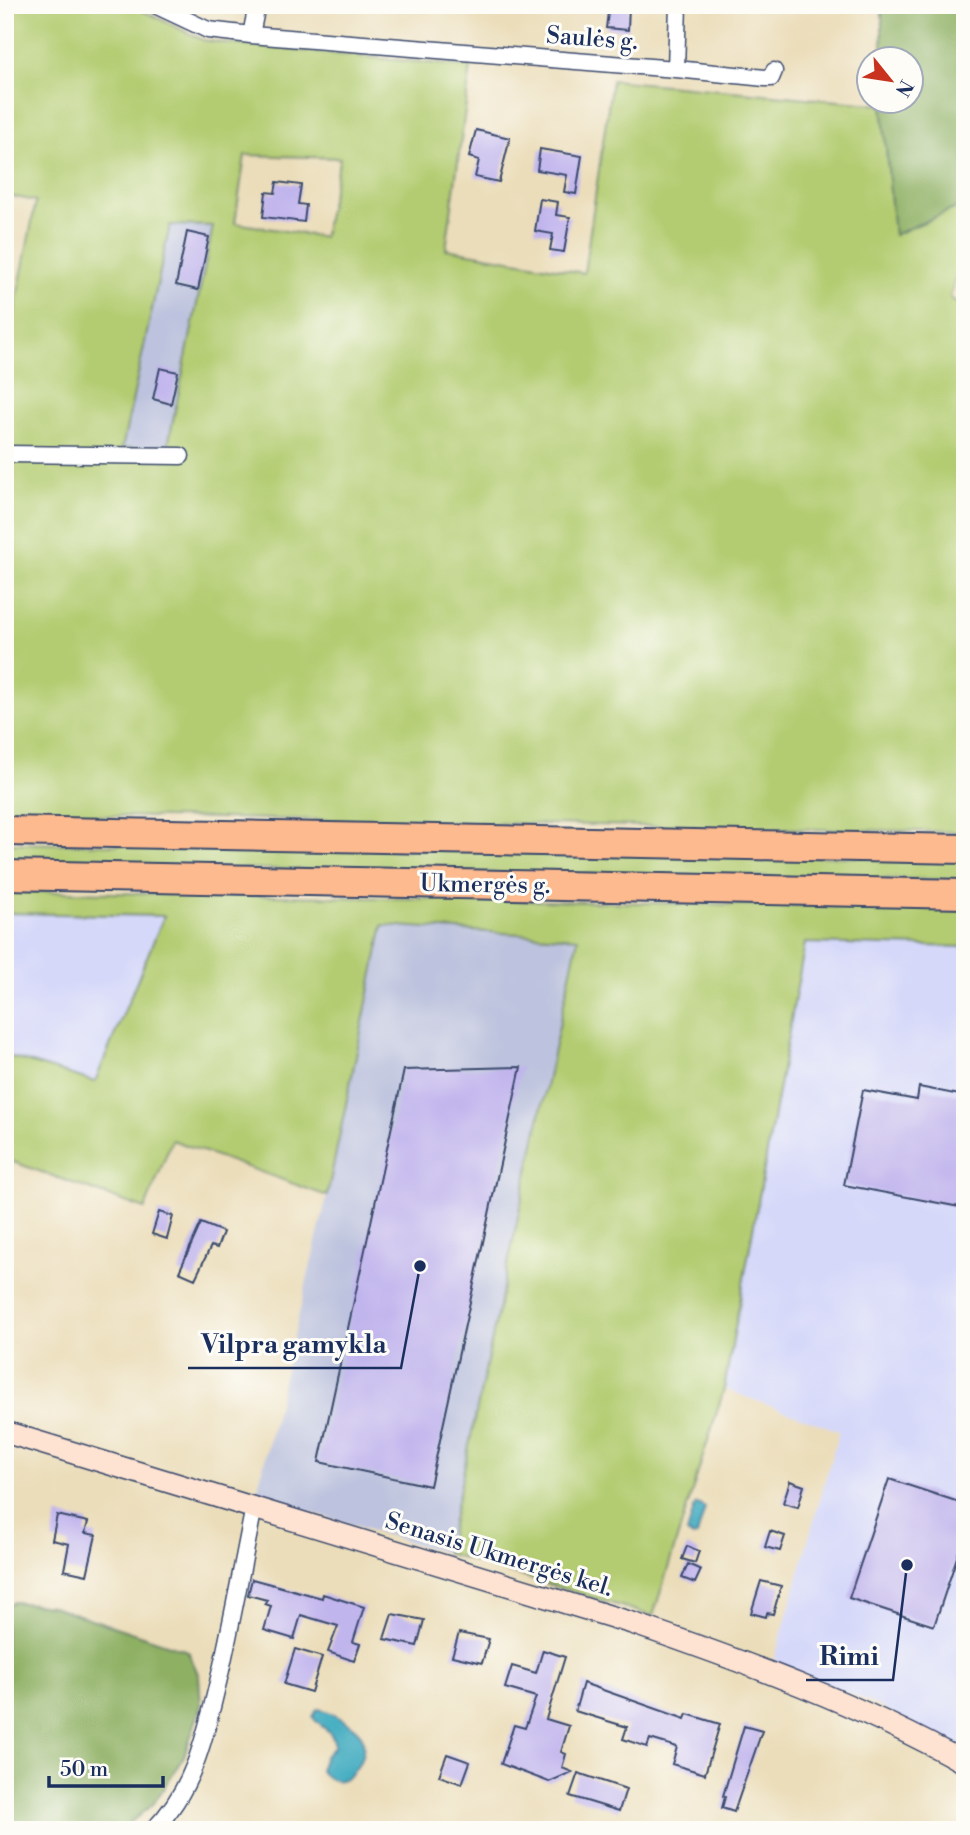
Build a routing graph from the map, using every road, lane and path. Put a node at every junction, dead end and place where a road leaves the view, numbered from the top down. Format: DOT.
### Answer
graph roads {
  1 [pos="155,5"];
  2 [pos="257,5"];
  3 [pos="678,5"];
  4 [pos="251,35"];
  5 [pos="676,68"];
  6 [pos="774,71"];
  7 [pos="5,454"];
  8 [pos="181,456"];
  9 [pos="5,831"];
  10 [pos="965,849"];
  11 [pos="5,876"];
  12 [pos="965,894"];
  13 [pos="5,1432"];
  14 [pos="254,1507"];
  15 [pos="965,1763"];
  16 [pos="153,1830"];
  1 -- 4 [label="street, Saulės g."];
  2 -- 4 [label="street"];
  3 -- 5 [label="street"];
  4 -- 5 [label="street, Saulės g."];
  5 -- 6 [label="street, Saulės g."];
  7 -- 8 [label="street"];
  9 -- 10 [label="highway, Ukmergės g."];
  11 -- 12 [label="highway, Ukmergės g."];
  13 -- 14 [label="main road, Senasis Ukmergės kel."];
  14 -- 15 [label="main road, Senasis Ukmergės kel."];
  14 -- 16 [label="street"];
}
